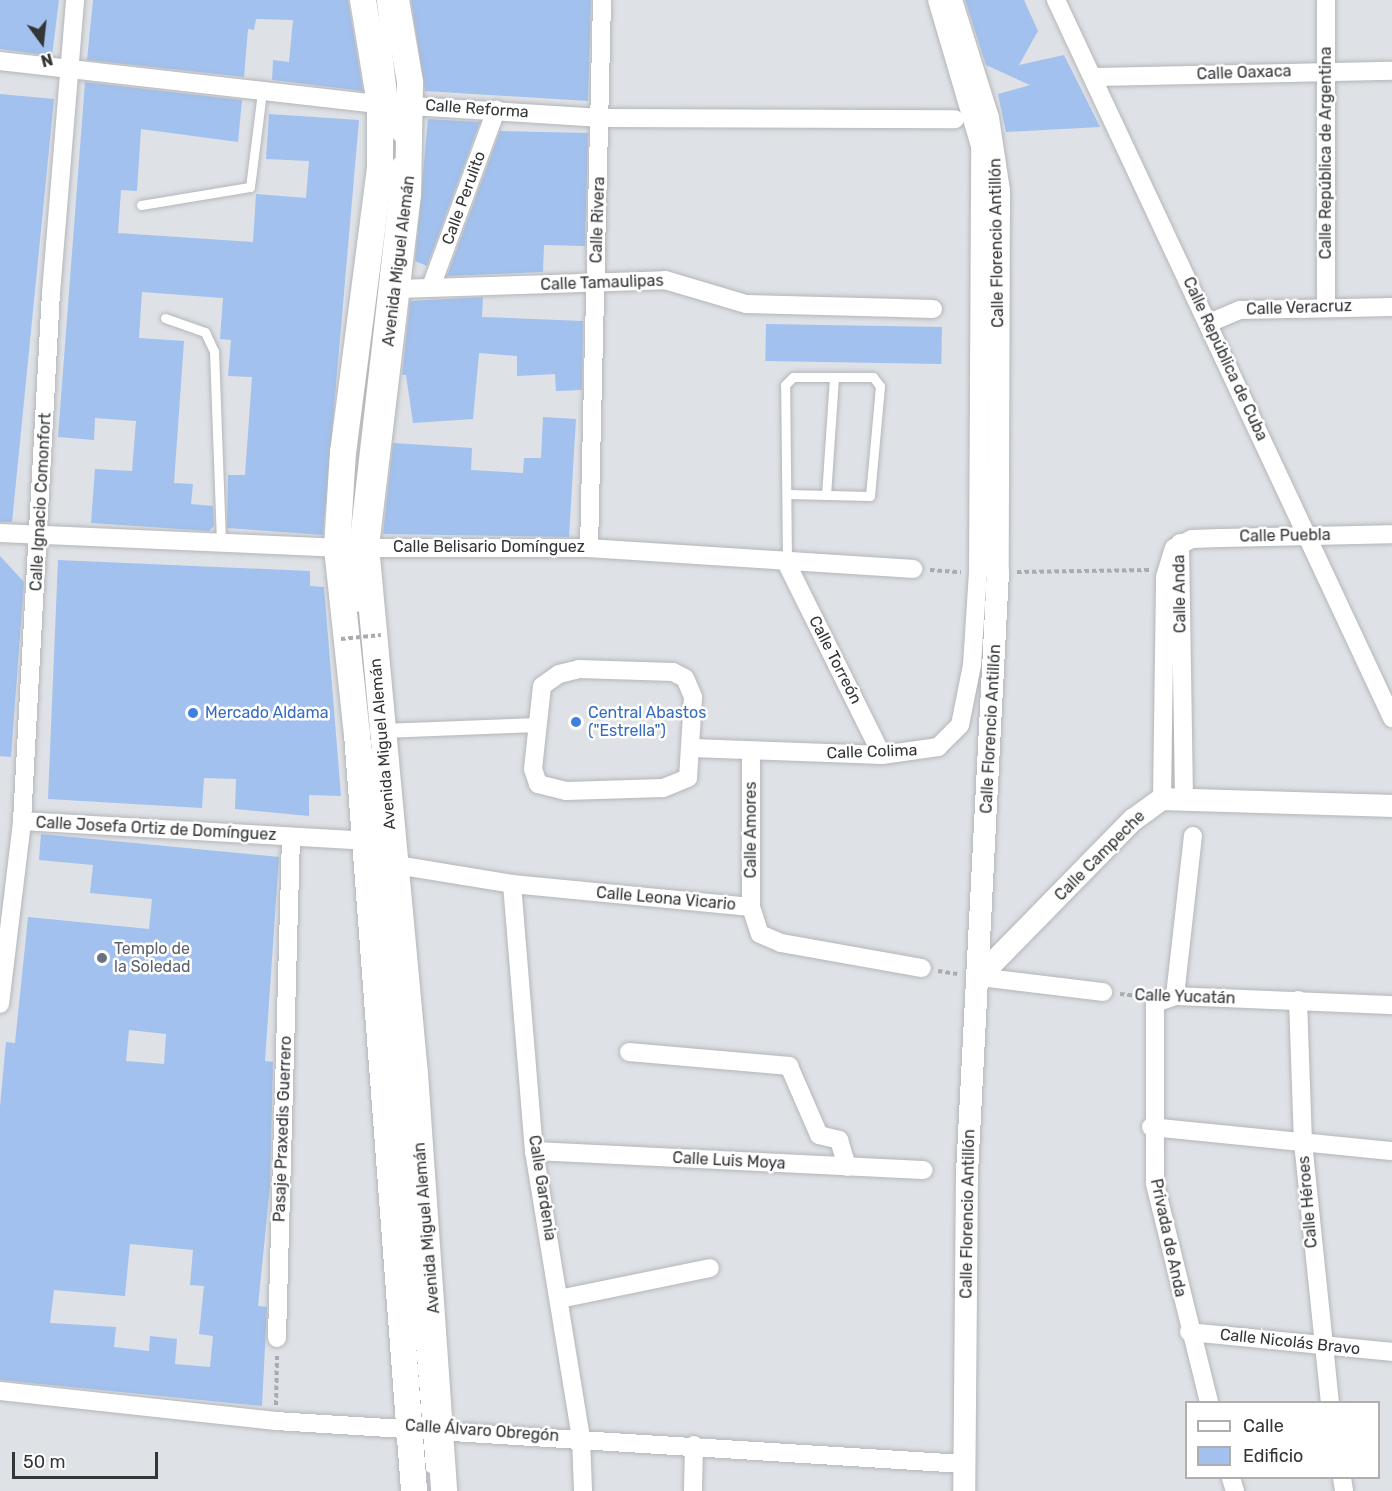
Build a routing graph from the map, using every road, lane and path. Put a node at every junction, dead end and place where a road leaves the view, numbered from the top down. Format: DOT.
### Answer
graph roads {
  1 [pos="75,0"];
  2 [pos="363,0"];
  3 [pos="381,0"];
  4 [pos="396,0"];
  5 [pos="602,0"];
  6 [pos="937,0"];
  7 [pos="951,0"];
  8 [pos="1056,0"];
  9 [pos="1326,0"];
  10 [pos="0,61"];
  11 [pos="68,71"];
  12 [pos="1325,71"];
  13 [pos="1392,71"];
  14 [pos="1096,77"];
  15 [pos="262,92"];
  16 [pos="396,105"];
  17 [pos="496,110"];
  18 [pos="602,118"];
  19 [pos="956,119"];
  20 [pos="141,205"];
  21 [pos="596,283"];
  22 [pos="431,287"];
  23 [pos="398,289"];
  24 [pos="1326,306"];
  25 [pos="1392,307"];
  26 [pos="933,309"];
  27 [pos="165,318"];
  28 [pos="1209,323"];
  29 [pos="834,377"];
  30 [pos="787,494"];
  31 [pos="826,495"];
  32 [pos="0,533"];
  33 [pos="1392,534"];
  34 [pos="1307,535"];
  35 [pos="40,536"];
  36 [pos="1180,543"];
  37 [pos="221,545"];
  38 [pos="352,547"];
  39 [pos="589,548"];
  40 [pos="787,564"];
  41 [pos="913,569"];
  42 [pos="1166,569"];
  43 [pos="988,573"];
  44 [pos="381,635"];
  45 [pos="341,639"];
  46 [pos="1392,718"];
  47 [pos="537,725"];
  48 [pos="383,731"];
  49 [pos="692,748"];
  50 [pos="751,752"];
  51 [pos="882,755"];
  52 [pos="1184,797"];
  53 [pos="1162,799"];
  54 [pos="1392,806"];
  55 [pos="22,821"];
  56 [pos="1193,836"];
  57 [pos="291,837"];
  58 [pos="376,857"];
  59 [pos="8,879"];
  60 [pos="512,884"];
  61 [pos="751,907"];
  62 [pos="922,968"];
  63 [pos="979,977"];
  64 [pos="1103,992"];
  65 [pos="1166,997"];
  66 [pos="1298,1000"];
  67 [pos="0,1004"];
  68 [pos="1392,1005"];
  69 [pos="629,1052"];
  70 [pos="1151,1127"];
  71 [pos="1303,1142"];
  72 [pos="534,1151"];
  73 [pos="1392,1151"];
  74 [pos="847,1167"];
  75 [pos="924,1170"];
  76 [pos="710,1268"];
  77 [pos="559,1299"];
  78 [pos="1189,1332"];
  79 [pos="277,1338"];
  80 [pos="1321,1344"];
  81 [pos="1392,1352"];
  82 [pos="0,1391"];
  83 [pos="1209,1401"];
  84 [pos="1330,1401"];
  85 [pos="276,1421"];
  86 [pos="427,1427"];
  87 [pos="581,1438"];
  88 [pos="694,1445"];
  89 [pos="964,1464"];
  90 [pos="414,1491"];
  91 [pos="432,1491"];
  92 [pos="444,1491"];
  93 [pos="583,1491"];
  94 [pos="693,1491"];
  95 [pos="964,1491"];
  1 -- 11 [label="street, Calle Ignacio Comonfort"];
  2 -- 16 [label="main road, Avenida Miguel Alemán"];
  3 -- 16 [label="lane"];
  4 -- 16 [label="main road, Avenida Miguel Alemán"];
  5 -- 18 [label="street, Calle Rivera"];
  6 -- 43 [label="street, Calle Florencio Antillón"];
  7 -- 43 [label="street, Calle Florencio Antillón"];
  8 -- 14 [label="street, Calle República de Cuba"];
  9 -- 12 [label="street, Calle República de Argentina"];
  10 -- 11 [label="street, Calle Reforma"];
  11 -- 15 [label="street, Calle Reforma"];
  11 -- 35 [label="street, Calle Ignacio Comonfort"];
  12 -- 13 [label="street, Calle Oaxaca"];
  12 -- 14 [label="street, Calle Oaxaca"];
  12 -- 24 [label="street, Calle República de Argentina"];
  14 -- 28 [label="street, Calle República de Cuba"];
  15 -- 16 [label="street, Calle Reforma"];
  15 -- 20 [label="lane"];
  16 -- 17 [label="street, Calle Reforma"];
  16 -- 23 [label="main road, Avenida Miguel Alemán"];
  16 -- 38 [label="main road, Avenida Miguel Alemán"];
  17 -- 18 [label="street, Calle Reforma"];
  17 -- 22 [label="street, Calle Perulito"];
  18 -- 19 [label="street, Calle Reforma"];
  18 -- 21 [label="street, Calle Rivera"];
  21 -- 22 [label="street, Calle Tamaulipas"];
  21 -- 26 [label="street, Calle Tamaulipas"];
  21 -- 39 [label="street, Calle Rivera"];
  22 -- 23 [label="street, Calle Tamaulipas"];
  23 -- 38 [label="main road, Avenida Miguel Alemán"];
  24 -- 25 [label="street, Calle Veracruz"];
  24 -- 28 [label="street, Calle Veracruz"];
  27 -- 37 [label="lane"];
  28 -- 34 [label="street, Calle República de Cuba"];
  29 -- 30 [label="lane"];
  29 -- 31 [label="lane"];
  29 -- 31 [label="lane"];
  30 -- 31 [label="lane"];
  30 -- 40 [label="lane"];
  32 -- 35 [label="street, Calle Belisario Domínguez"];
  33 -- 34 [label="street, Calle Puebla"];
  34 -- 36 [label="street, Calle Puebla"];
  34 -- 46 [label="street, Calle República de Cuba"];
  35 -- 37 [label="street, Calle Belisario Domínguez"];
  35 -- 55 [label="street, Calle Ignacio Comonfort"];
  36 -- 42 [label="street, Calle Anda"];
  36 -- 52 [label="street, Calle Anda"];
  37 -- 38 [label="street, Calle Belisario Domínguez"];
  38 -- 39 [label="street, Calle Belisario Domínguez"];
  38 -- 48 [label="main road, Avenida Miguel Alemán"];
  38 -- 58 [label="main road, Avenida Miguel Alemán"];
  39 -- 40 [label="street, Calle Belisario Domínguez"];
  40 -- 41 [label="street, Calle Belisario Domínguez"];
  40 -- 51 [label="street, Calle Torreón"];
  41 -- 43 [label="path"];
  42 -- 43 [label="path"];
  42 -- 53 [label="street, Calle Anda"];
  43 -- 51 [label="street, Calle Colima"];
  43 -- 63 [label="street, Calle Florencio Antillón"];
  44 -- 45 [label="path, bridge"];
  47 -- 48 [label="street"];
  47 -- 49 [label="street"];
  47 -- 49 [label="street"];
  48 -- 58 [label="main road, Avenida Miguel Alemán"];
  49 -- 50 [label="street, Calle Colima"];
  50 -- 51 [label="street, Calle Colima"];
  50 -- 61 [label="street, Calle Amores"];
  52 -- 53 [label="street, Calle Campeche"];
  52 -- 54 [label="street, Calle Campeche"];
  53 -- 63 [label="street, Calle Campeche"];
  55 -- 57 [label="street, Calle Josefa Ortiz de Domínguez"];
  55 -- 59 [label="street, Calle Ignacio Comonfort"];
  56 -- 65 [label="street"];
  57 -- 58 [label="street, Calle Josefa Ortiz de Domínguez"];
  57 -- 79 [label="street, Pasaje Praxedis Guerrero"];
  58 -- 60 [label="street, Calle Leona Vicario"];
  58 -- 86 [label="main road, Avenida Miguel Alemán"];
  59 -- 67 [label="street, Calle Ignacio Comonfort"];
  60 -- 61 [label="street, Calle Leona Vicario"];
  60 -- 72 [label="street, Calle Gardenia"];
  61 -- 62 [label="street, Calle Leona Vicario"];
  62 -- 63 [label="path"];
  63 -- 64 [label="street"];
  63 -- 89 [label="street, Calle Florencio Antillón"];
  64 -- 65 [label="path, Calle Yucatán"];
  65 -- 66 [label="street, Calle Yucatán"];
  65 -- 70 [label="street, Privada de Anda"];
  66 -- 68 [label="street, Calle Yucatán"];
  66 -- 71 [label="street, Calle Héroes"];
  69 -- 74 [label="street"];
  70 -- 71 [label="street"];
  70 -- 78 [label="street, Privada de Anda"];
  71 -- 73 [label="street"];
  71 -- 80 [label="street, Calle Héroes"];
  72 -- 74 [label="street, Calle Luis Moya"];
  72 -- 77 [label="street, Calle Gardenia"];
  74 -- 75 [label="street, Calle Luis Moya"];
  76 -- 77 [label="street"];
  77 -- 87 [label="street, Calle Gardenia"];
  78 -- 80 [label="street, Calle Nicolás Bravo"];
  78 -- 83 [label="street, Privada de Anda"];
  79 -- 85 [label="path"];
  80 -- 81 [label="street, Calle Nicolás Bravo"];
  80 -- 84 [label="street, Calle Héroes"];
  82 -- 85 [label="street, Calle Álvaro Obregón"];
  85 -- 86 [label="street, Calle Álvaro Obregón"];
  86 -- 87 [label="street, Calle Álvaro Obregón"];
  86 -- 90 [label="main road, Avenida Miguel Alemán"];
  86 -- 91 [label="lane"];
  86 -- 92 [label="main road, Avenida Miguel Alemán"];
  87 -- 88 [label="street, Calle Álvaro Obregón"];
  87 -- 93 [label="street, Calle Gardenia"];
  88 -- 89 [label="street, Calle Álvaro Obregón"];
  88 -- 94 [label="street"];
  89 -- 95 [label="street, Calle Florencio Antillón"];
}
